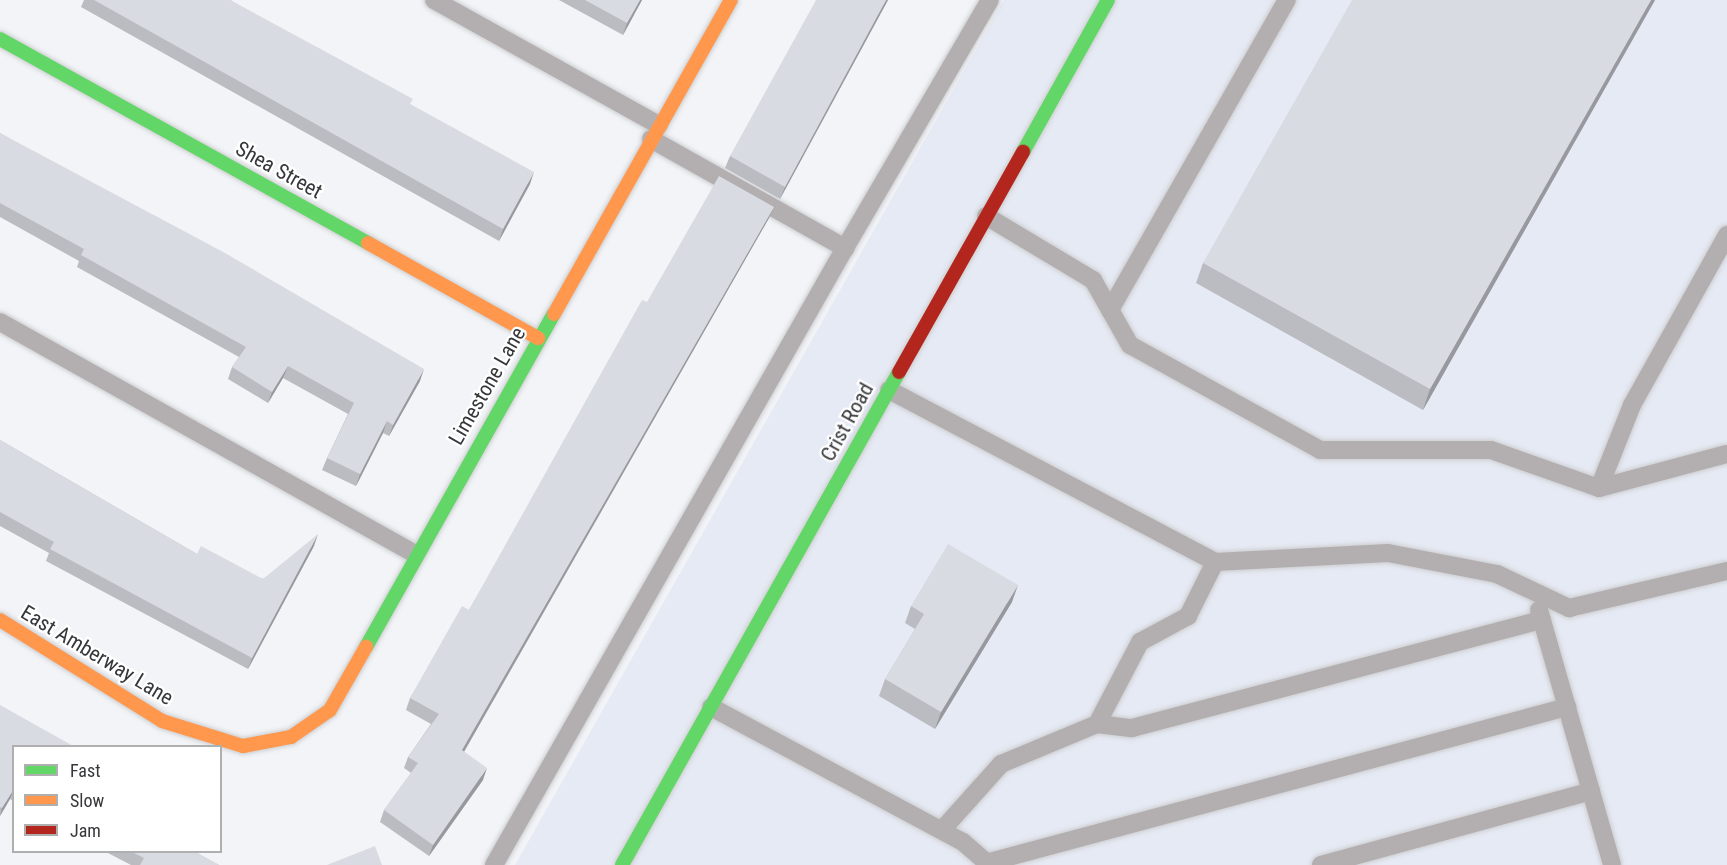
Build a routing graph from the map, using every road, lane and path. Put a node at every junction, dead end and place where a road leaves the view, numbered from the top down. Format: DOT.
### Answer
graph roads {
  1 [pos="434,0"];
  2 [pos="731,0"];
  3 [pos="990,0"];
  4 [pos="1108,0"];
  5 [pos="1287,0"];
  6 [pos="0,39"];
  7 [pos="655,132"];
  8 [pos="986,216"];
  9 [pos="1727,235"];
  10 [pos="845,248"];
  11 [pos="1110,310"];
  12 [pos="0,322"];
  13 [pos="538,338"];
  14 [pos="889,390"];
  15 [pos="1727,454"];
  16 [pos="1599,488"];
  17 [pos="415,554"];
  18 [pos="1215,562"];
  19 [pos="1727,571"];
  20 [pos="1534,592"];
  21 [pos="0,620"];
  22 [pos="1542,620"];
  23 [pos="711,707"];
  24 [pos="1567,707"];
  25 [pos="1097,724"];
  26 [pos="243,746"];
  27 [pos="1591,791"];
  28 [pos="942,830"];
  29 [pos="987,864"];
  30 [pos="494,865"];
  31 [pos="622,865"];
  32 [pos="1321,865"];
  33 [pos="1612,865"];
  1 -- 7 [label="lane"];
  2 -- 7 [label="street, Limestone Lane"];
  3 -- 10 [label="lane"];
  4 -- 8 [label="street, Crist Road"];
  5 -- 11 [label="lane"];
  6 -- 13 [label="street, Shea Street"];
  7 -- 10 [label="lane"];
  7 -- 13 [label="street, Limestone Lane"];
  8 -- 11 [label="lane"];
  8 -- 14 [label="street, Crist Road"];
  9 -- 16 [label="lane"];
  10 -- 30 [label="lane"];
  11 -- 16 [label="lane"];
  12 -- 17 [label="lane"];
  13 -- 17 [label="street, Limestone Lane"];
  14 -- 18 [label="lane"];
  14 -- 23 [label="street, Crist Road"];
  15 -- 16 [label="lane"];
  17 -- 26 [label="street, Limestone Lane"];
  18 -- 20 [label="lane"];
  18 -- 25 [label="lane"];
  19 -- 20 [label="lane"];
  20 -- 22 [label="lane"];
  21 -- 26 [label="street, East Amberway Lane"];
  22 -- 24 [label="lane"];
  22 -- 25 [label="lane"];
  23 -- 28 [label="lane"];
  23 -- 31 [label="street, Crist Road"];
  24 -- 27 [label="lane"];
  24 -- 29 [label="lane"];
  25 -- 28 [label="lane"];
  27 -- 32 [label="lane"];
  27 -- 33 [label="lane"];
  28 -- 29 [label="lane"];
}
